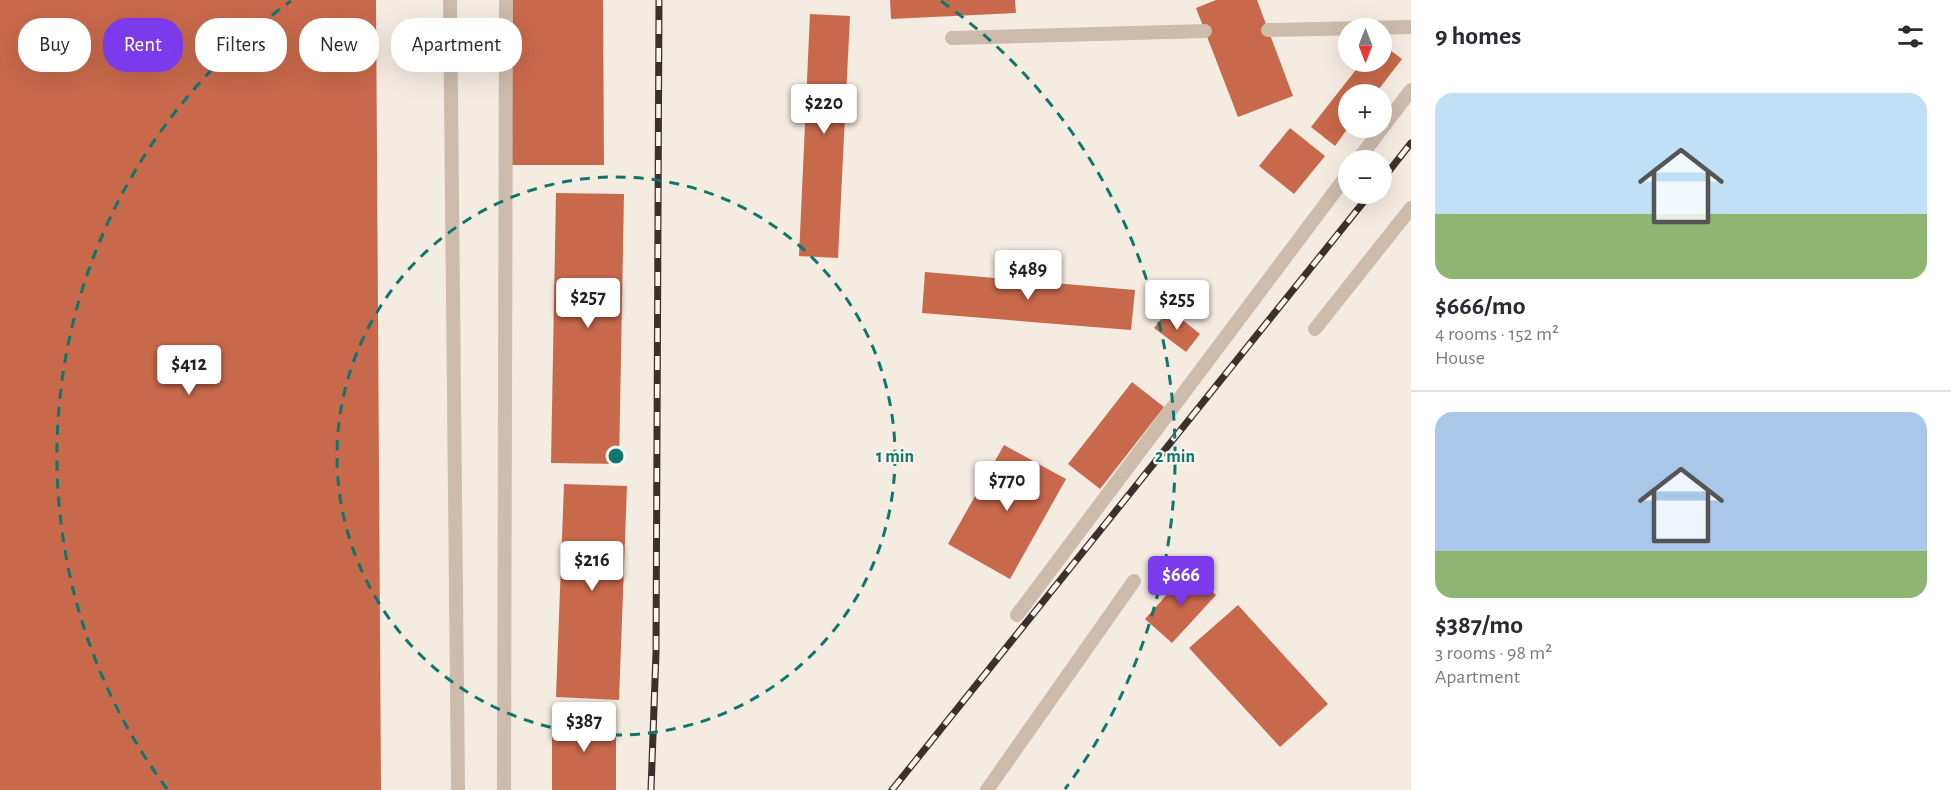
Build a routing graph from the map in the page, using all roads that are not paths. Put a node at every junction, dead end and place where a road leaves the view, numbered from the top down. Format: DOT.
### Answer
graph roads {
  1 [pos="450,0"];
  2 [pos="506,0"];
  3 [pos="1411,27"];
  4 [pos="1268,30"];
  5 [pos="1205,31"];
  6 [pos="952,38"];
  7 [pos="1411,90"];
  8 [pos="1366,150"];
  9 [pos="1338,187"];
  10 [pos="1411,208"];
  11 [pos="1315,329"];
  12 [pos="1134,581"];
  13 [pos="1017,615"];
  14 [pos="458,790"];
  15 [pos="504,790"];
  16 [pos="987,790"];
  1 -- 14 [label="lane"];
  2 -- 15 [label="lane"];
  3 -- 4 [label="lane"];
  5 -- 6 [label="lane"];
  7 -- 8 [label="lane"];
  9 -- 13 [label="lane"];
  10 -- 11 [label="lane"];
  12 -- 16 [label="lane"];
}
